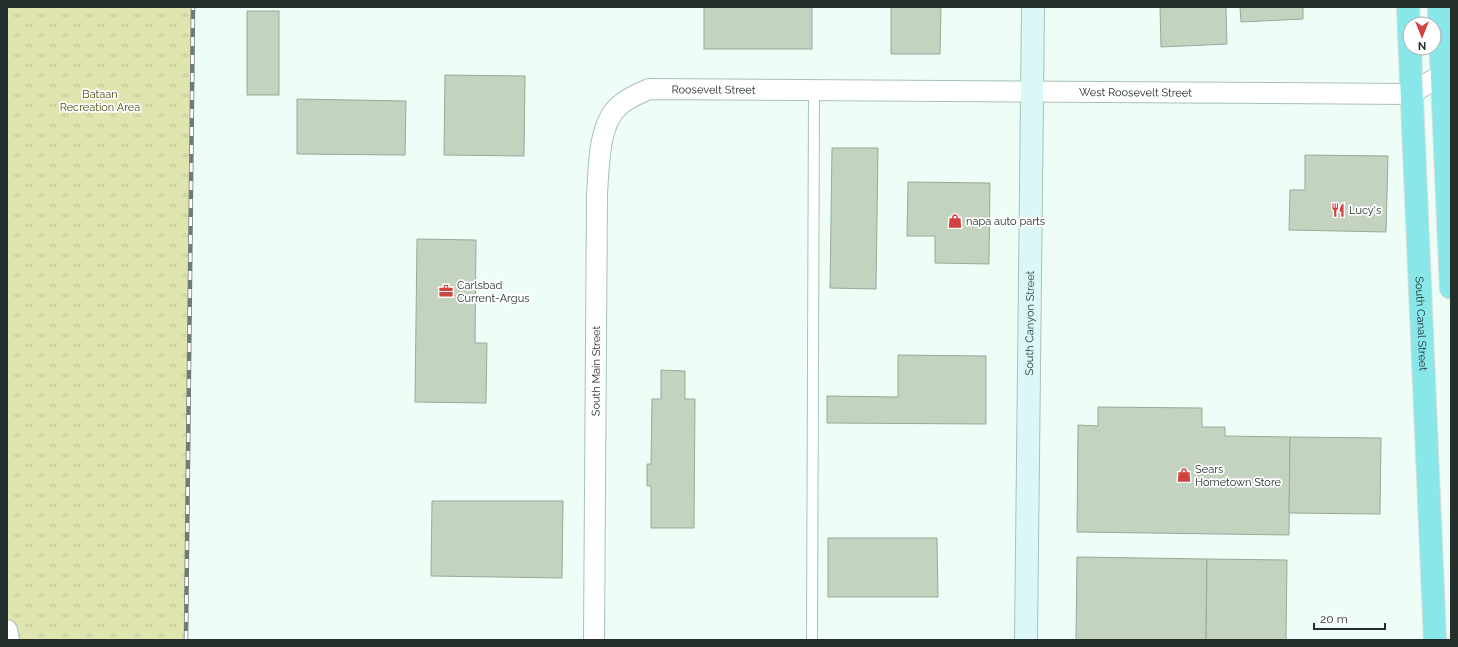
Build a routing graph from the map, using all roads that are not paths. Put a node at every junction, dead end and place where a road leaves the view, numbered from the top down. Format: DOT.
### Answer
graph roads {
  1 [pos="1033,7"];
  2 [pos="1408,7"];
  3 [pos="1439,7"];
  4 [pos="1447,74"];
  5 [pos="814,91"];
  6 [pos="1032,92"];
  7 [pos="1411,94"];
  8 [pos="618,106"];
  9 [pos="1449,216"];
  10 [pos="1451,288"];
  11 [pos="7,630"];
  12 [pos="9,640"];
  13 [pos="594,640"];
  14 [pos="812,640"];
  15 [pos="1026,640"];
  16 [pos="1435,640"];
  1 -- 6 [label="street, South Canyon Street"];
  2 -- 7 [label="highway, South Canal Street"];
  3 -- 4 [label="highway"];
  4 -- 7 [label="street"];
  4 -- 9 [label="highway"];
  5 -- 6 [label="street, West Roosevelt Street"];
  5 -- 8 [label="street, Roosevelt Street"];
  5 -- 14 [label="lane"];
  6 -- 7 [label="street, West Roosevelt Street"];
  6 -- 15 [label="street, South Canyon Street"];
  7 -- 16 [label="highway, South Canal Street"];
  8 -- 13 [label="street, South Main Street"];
  9 -- 10 [label="highway"];
  11 -- 12 [label="street"];
}
